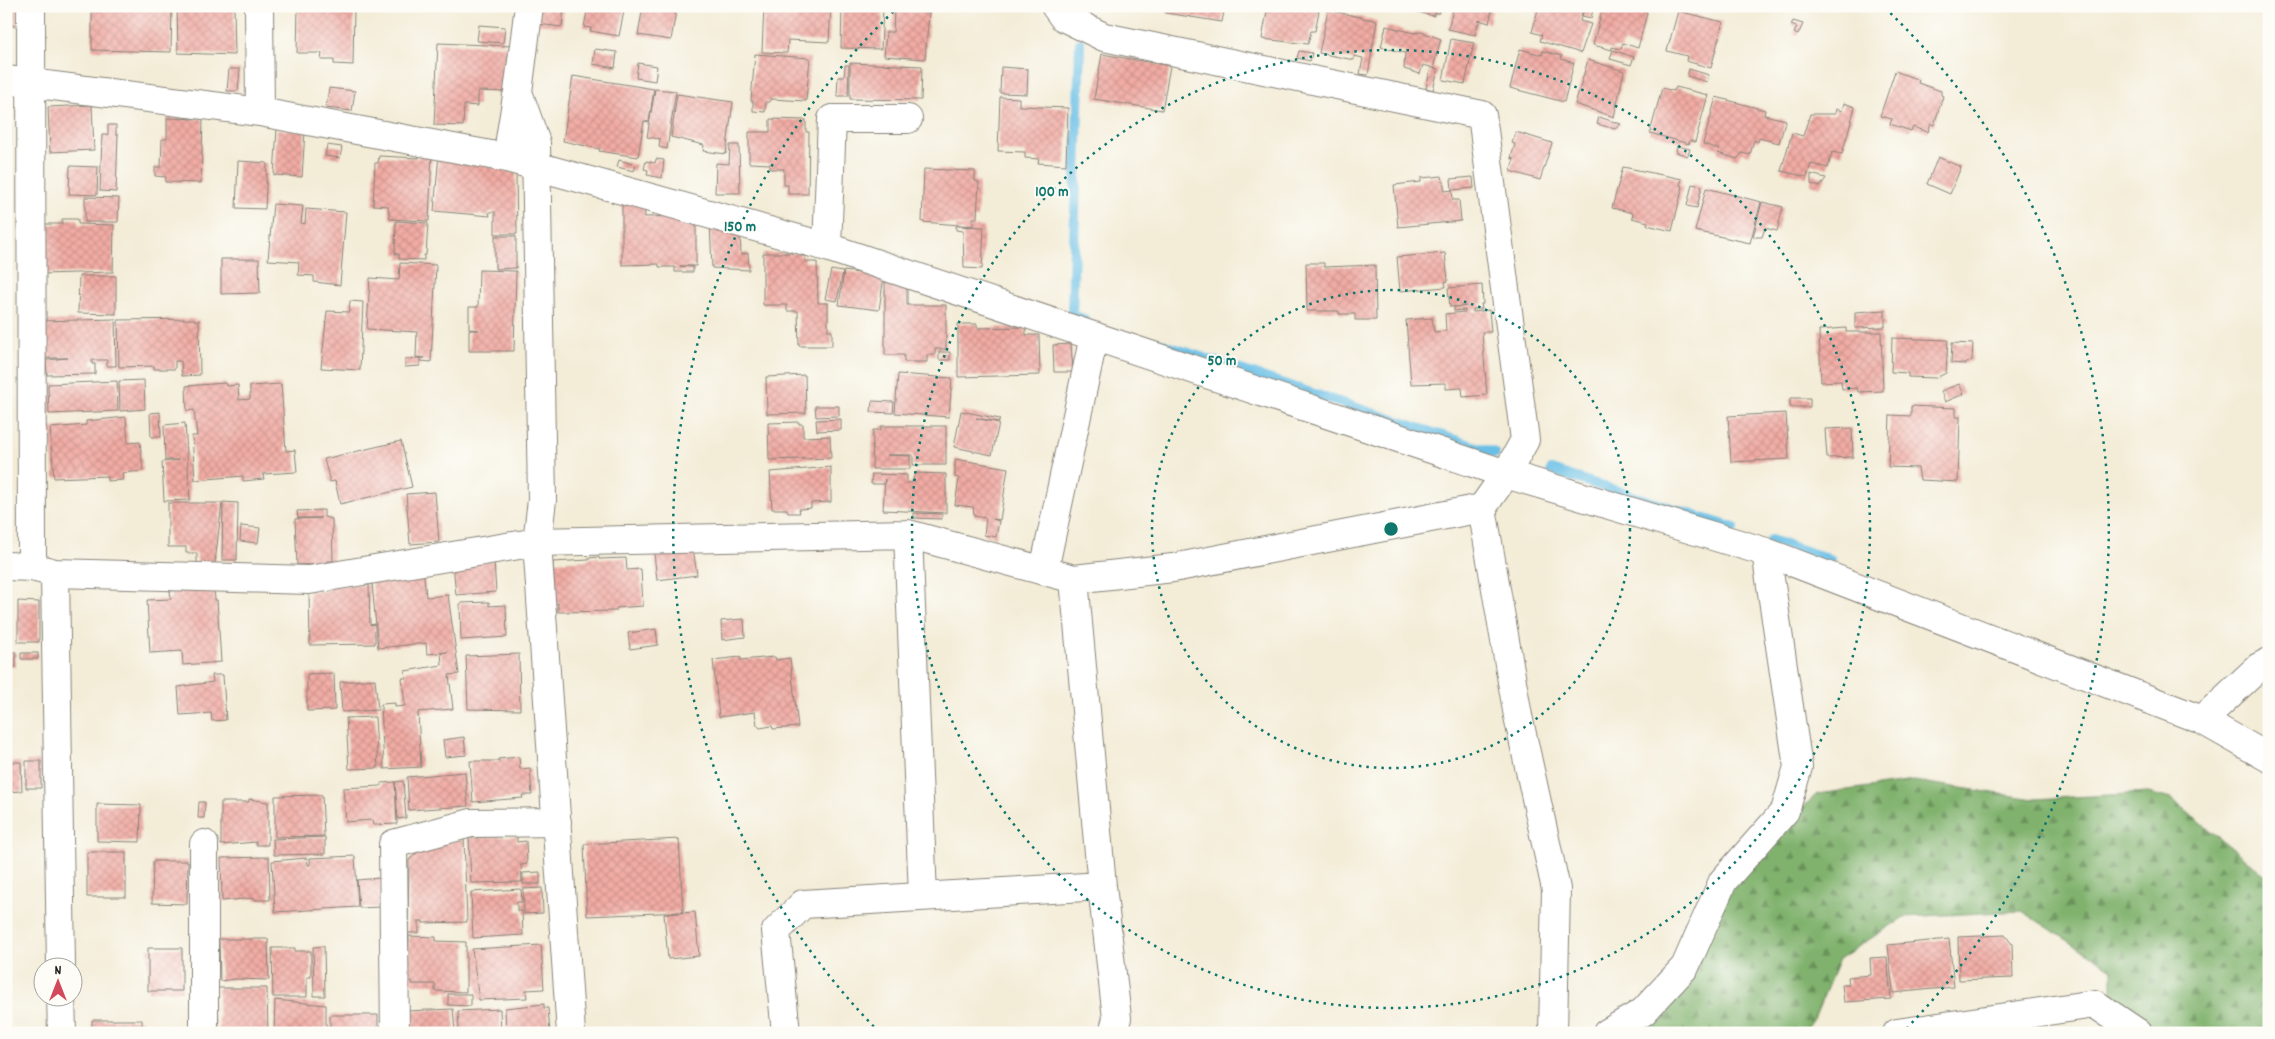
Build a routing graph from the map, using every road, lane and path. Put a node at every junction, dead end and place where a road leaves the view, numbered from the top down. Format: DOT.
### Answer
graph roads {
  1 [pos="32,6"];
  2 [pos="259,6"];
  3 [pos="529,6"];
  4 [pos="1055,6"];
  5 [pos="19,82"];
  6 [pos="518,92"];
  7 [pos="260,112"];
  8 [pos="908,119"];
  9 [pos="507,158"];
  10 [pos="536,167"];
  11 [pos="827,247"];
  12 [pos="1094,336"];
  13 [pos="1506,474"];
  14 [pos="1482,508"];
  15 [pos="908,534"];
  16 [pos="537,542"];
  17 [pos="1766,552"];
  18 [pos="31,569"];
  19 [pos="1044,570"];
  20 [pos="1074,579"];
  21 [pos="2269,662"];
  22 [pos="2202,720"];
  23 [pos="2269,758"];
  24 [pos="557,822"];
  25 [pos="204,844"];
  26 [pos="1102,886"];
  27 [pos="923,896"];
  28 [pos="60,956"];
  29 [pos="61,1006"];
  30 [pos="62,1033"];
  31 [pos="204,1033"];
  32 [pos="395,1033"];
  33 [pos="571,1033"];
  34 [pos="786,1033"];
  35 [pos="1113,1033"];
  36 [pos="1553,1033"];
  37 [pos="1607,1033"];
  38 [pos="1897,1033"];
  39 [pos="2138,1033"];
  1 -- 5 [label="street"];
  2 -- 7 [label="street"];
  3 -- 6 [label="street"];
  4 -- 13 [label="street"];
  5 -- 7 [label="street"];
  5 -- 18 [label="street"];
  6 -- 9 [label="street"];
  6 -- 10 [label="street"];
  7 -- 9 [label="street"];
  8 -- 11 [label="street"];
  9 -- 10 [label="street"];
  10 -- 11 [label="street"];
  10 -- 16 [label="street"];
  11 -- 12 [label="street"];
  12 -- 13 [label="street"];
  12 -- 19 [label="street"];
  13 -- 14 [label="street"];
  13 -- 17 [label="street"];
  14 -- 20 [label="street"];
  14 -- 36 [label="street"];
  15 -- 16 [label="street"];
  15 -- 19 [label="street"];
  15 -- 27 [label="street"];
  16 -- 18 [label="street"];
  16 -- 24 [label="street"];
  17 -- 22 [label="street"];
  17 -- 37 [label="street"];
  18 -- 28 [label="street"];
  19 -- 20 [label="street"];
  20 -- 26 [label="street"];
  21 -- 22 [label="street"];
  22 -- 23 [label="street"];
  24 -- 32 [label="street"];
  24 -- 33 [label="street"];
  25 -- 31 [label="street"];
  26 -- 27 [label="street"];
  26 -- 35 [label="street"];
  27 -- 34 [label="street"];
  29 -- 30 [label="street"];
  38 -- 39 [label="street"];
}
